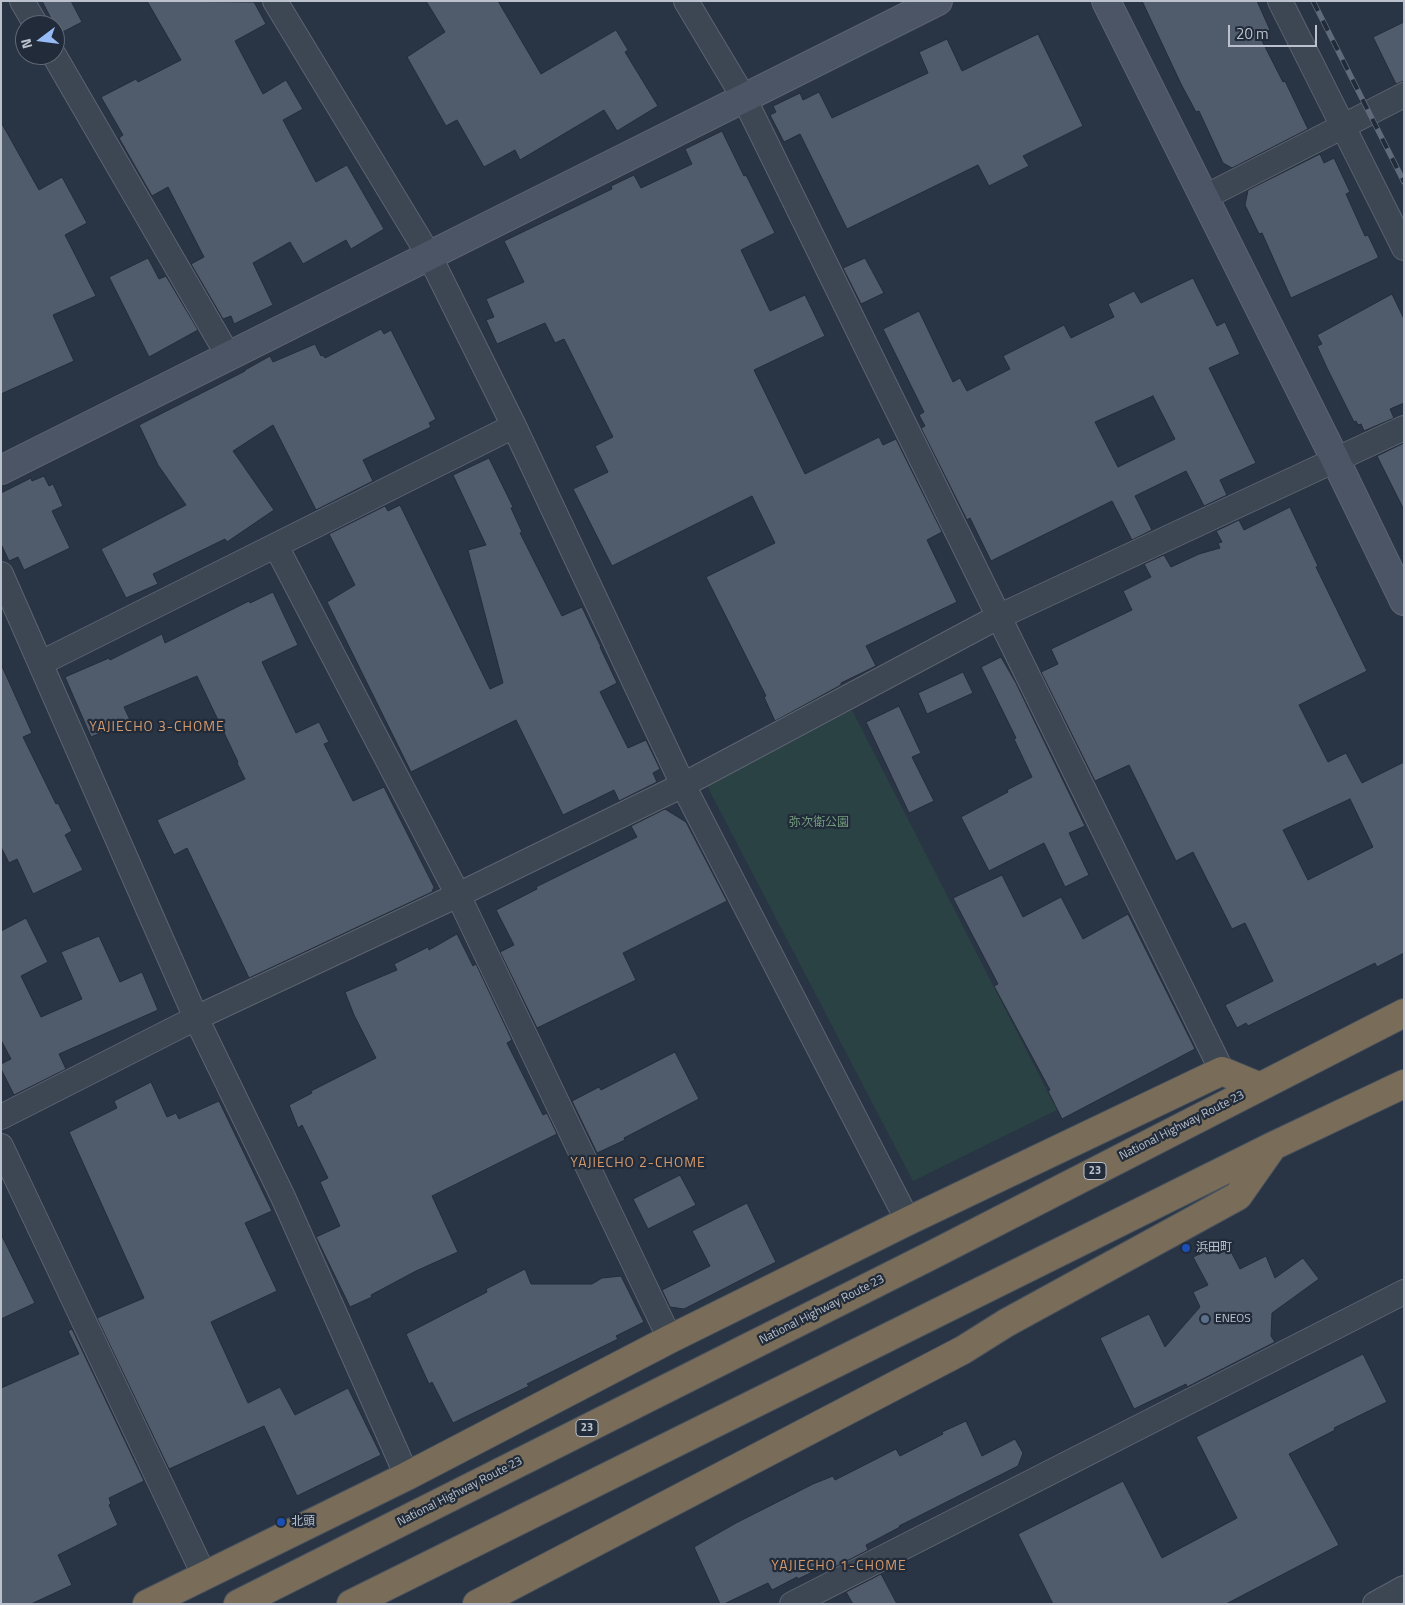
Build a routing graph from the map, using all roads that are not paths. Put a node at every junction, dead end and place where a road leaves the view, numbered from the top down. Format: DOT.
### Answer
graph roads {
  1 [pos="22,1"];
  2 [pos="275,1"];
  3 [pos="686,1"];
  4 [pos="938,1"];
  5 [pos="1106,1"];
  6 [pos="1280,1"];
  7 [pos="30,15"];
  8 [pos="60,65"];
  9 [pos="1404,95"];
  10 [pos="744,98"];
  11 [pos="1343,125"];
  12 [pos="1205,197"];
  13 [pos="1404,248"];
  14 [pos="430,257"];
  15 [pos="229,357"];
  16 [pos="514,426"];
  17 [pos="1404,428"];
  18 [pos="1336,461"];
  19 [pos="1,470"];
  20 [pos="276,546"];
  21 [pos="1,574"];
  22 [pos="1404,601"];
  23 [pos="998,617"];
  24 [pos="41,663"];
  25 [pos="683,785"];
  26 [pos="458,895"];
  27 [pos="1404,1013"];
  28 [pos="196,1018"];
  29 [pos="1222,1071"];
  30 [pos="1404,1084"];
  31 [pos="1258,1086"];
  32 [pos="1,1117"];
  33 [pos="1,1146"];
  34 [pos="1273,1146"];
  35 [pos="908,1221"];
  36 [pos="1404,1292"];
  37 [pos="670,1339"];
  38 [pos="407,1476"];
  39 [pos="204,1575"];
  40 [pos="147,1604"];
  41 [pos="238,1604"];
  42 [pos="350,1604"];
  43 [pos="477,1604"];
  44 [pos="792,1604"];
  1 -- 7 [label="street"];
  2 -- 14 [label="street"];
  3 -- 10 [label="street"];
  4 -- 10 [label="street"];
  5 -- 12 [label="street"];
  6 -- 11 [label="street"];
  8 -- 15 [label="street"];
  9 -- 11 [label="street"];
  10 -- 14 [label="street"];
  10 -- 23 [label="street"];
  11 -- 12 [label="street"];
  11 -- 13 [label="street"];
  12 -- 18 [label="street"];
  14 -- 15 [label="street"];
  14 -- 16 [label="street"];
  15 -- 19 [label="street"];
  16 -- 20 [label="street"];
  16 -- 25 [label="street"];
  17 -- 18 [label="street"];
  18 -- 22 [label="street"];
  18 -- 23 [label="street"];
  20 -- 24 [label="street"];
  20 -- 26 [label="street"];
  21 -- 24 [label="street"];
  23 -- 25 [label="street"];
  23 -- 29 [label="street"];
  24 -- 28 [label="street"];
  25 -- 26 [label="street"];
  25 -- 35 [label="street"];
  26 -- 28 [label="street"];
  26 -- 37 [label="street"];
  27 -- 31 [label="highway, National Highway Route 23 / 23"];
  28 -- 32 [label="street"];
  28 -- 38 [label="street"];
  29 -- 31 [label="highway"];
  29 -- 35 [label="highway"];
  30 -- 34 [label="highway"];
  31 -- 41 [label="highway, National Highway Route 23 / 23"];
  33 -- 39 [label="street"];
  34 -- 42 [label="highway"];
  34 -- 43 [label="highway"];
  35 -- 37 [label="highway"];
  36 -- 44 [label="street"];
  37 -- 38 [label="highway"];
  38 -- 39 [label="highway"];
  39 -- 40 [label="highway"];
}
